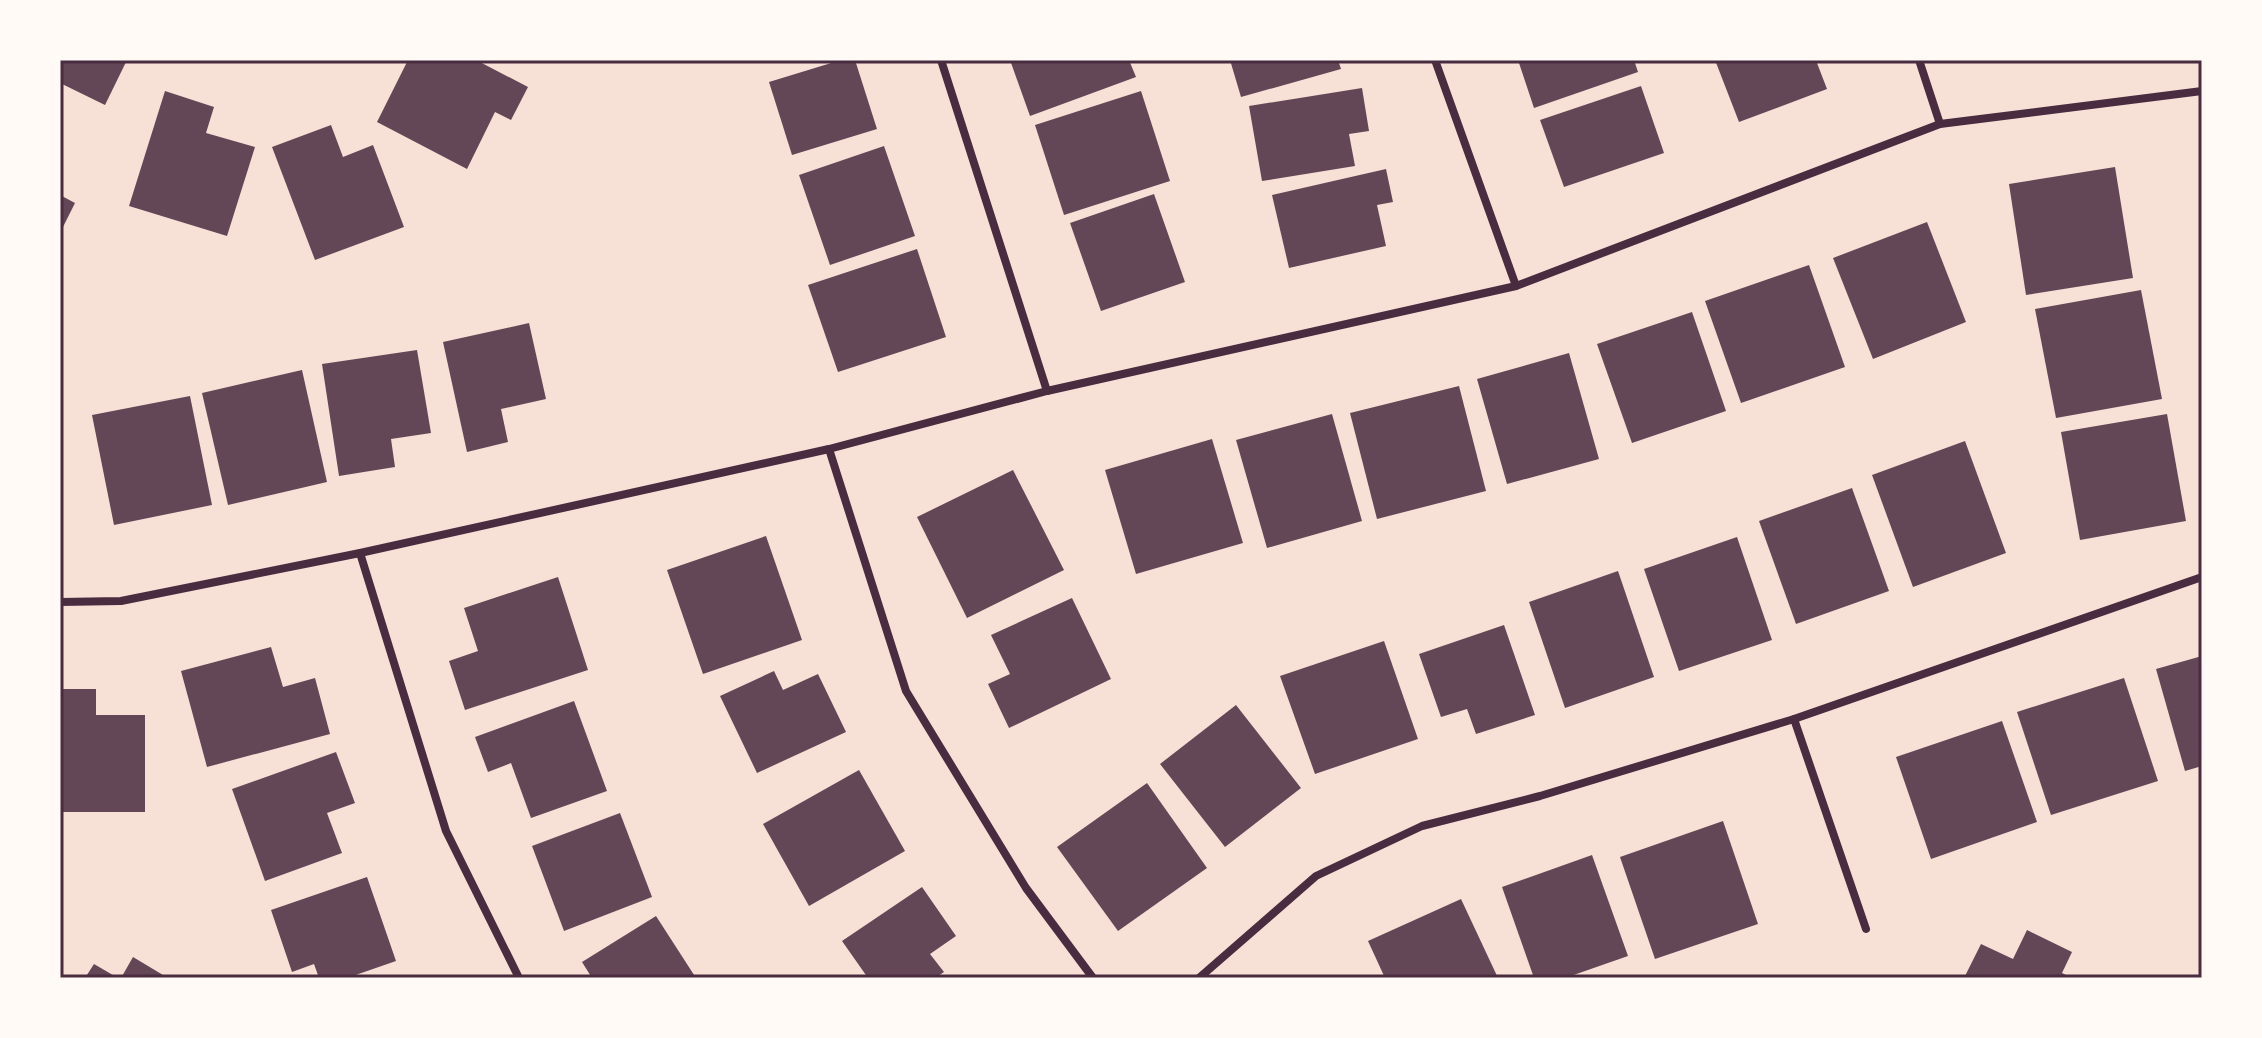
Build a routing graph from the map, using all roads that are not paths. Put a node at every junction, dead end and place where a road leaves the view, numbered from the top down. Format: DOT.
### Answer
graph roads {
  1 [pos="941,60"];
  2 [pos="1435,60"];
  3 [pos="1919,60"];
  4 [pos="2202,91"];
  5 [pos="1940,124"];
  6 [pos="1516,286"];
  7 [pos="1047,391"];
  8 [pos="829,449"];
  9 [pos="360,553"];
  10 [pos="2202,577"];
  11 [pos="60,602"];
  12 [pos="1794,719"];
  13 [pos="1866,929"];
  14 [pos="519,978"];
  15 [pos="1093,978"];
  16 [pos="1199,978"];
  1 -- 7 [label="street"];
  2 -- 6 [label="street"];
  3 -- 5 [label="street"];
  4 -- 5 [label="street"];
  5 -- 6 [label="street"];
  6 -- 7 [label="street"];
  7 -- 8 [label="street"];
  8 -- 9 [label="street"];
  8 -- 15 [label="street"];
  9 -- 11 [label="street"];
  9 -- 14 [label="street"];
  10 -- 12 [label="street"];
  12 -- 13 [label="street"];
  12 -- 16 [label="street"];
}
